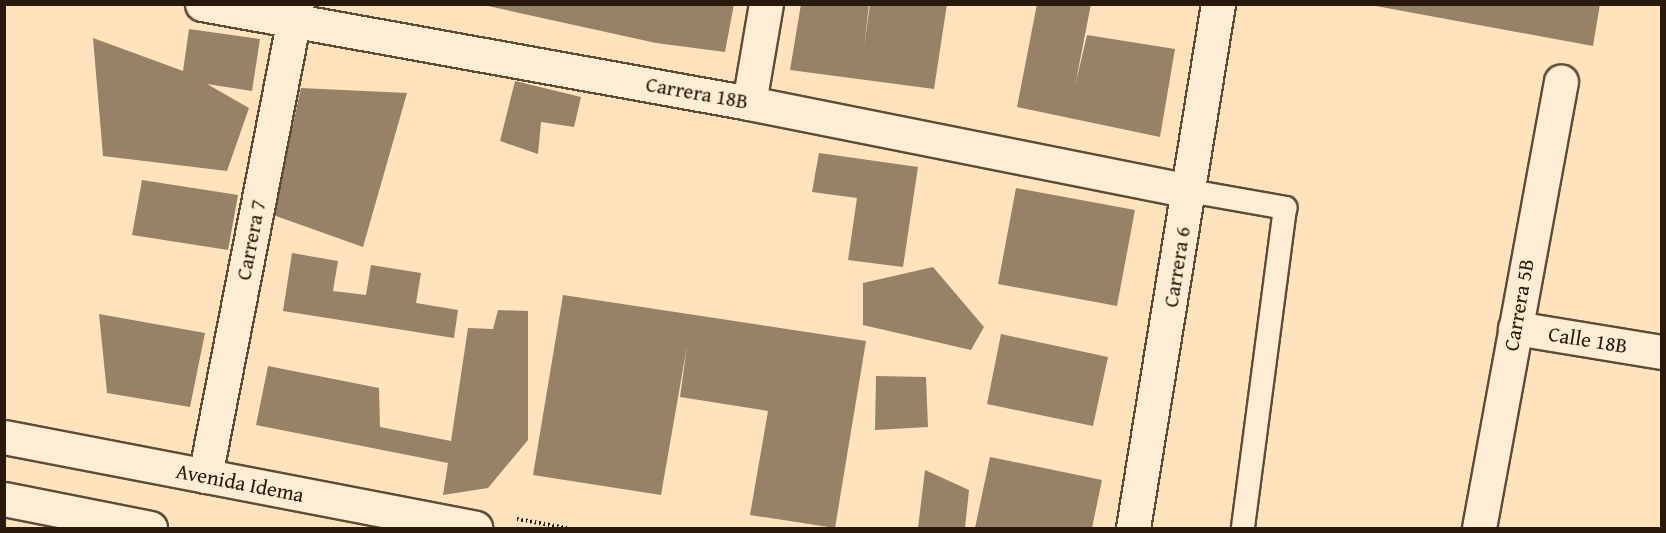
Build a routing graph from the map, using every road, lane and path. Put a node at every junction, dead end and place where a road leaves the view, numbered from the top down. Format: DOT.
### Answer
graph roads {
  1 [pos="202,4"];
  2 [pos="766,4"];
  3 [pos="1218,4"];
  4 [pos="295,13"];
  5 [pos="1561,81"];
  6 [pos="749,103"];
  7 [pos="1190,191"];
  8 [pos="1515,328"];
  9 [pos="1662,352"];
  10 [pos="4,436"];
  11 [pos="205,476"];
  12 [pos="4,499"];
  13 [pos="150,528"];
  14 [pos="475,528"];
  15 [pos="1133,528"];
  16 [pos="1243,528"];
  17 [pos="1479,528"];
  1 -- 4 [label="street, Carrera 18B"];
  2 -- 6 [label="street"];
  3 -- 7 [label="street, Carrera 6"];
  4 -- 6 [label="street, Carrera 18B"];
  4 -- 11 [label="street, Carrera 7"];
  5 -- 8 [label="street, Carrera 5B"];
  6 -- 7 [label="street, Carrera 18B"];
  7 -- 15 [label="street, Carrera 6"];
  7 -- 16 [label="lane"];
  8 -- 9 [label="street, Calle 18B"];
  8 -- 17 [label="street, Carrera 5B"];
  10 -- 11 [label="street, Avenida Idema"];
  11 -- 14 [label="street, Avenida Idema"];
  12 -- 13 [label="street"];
}
